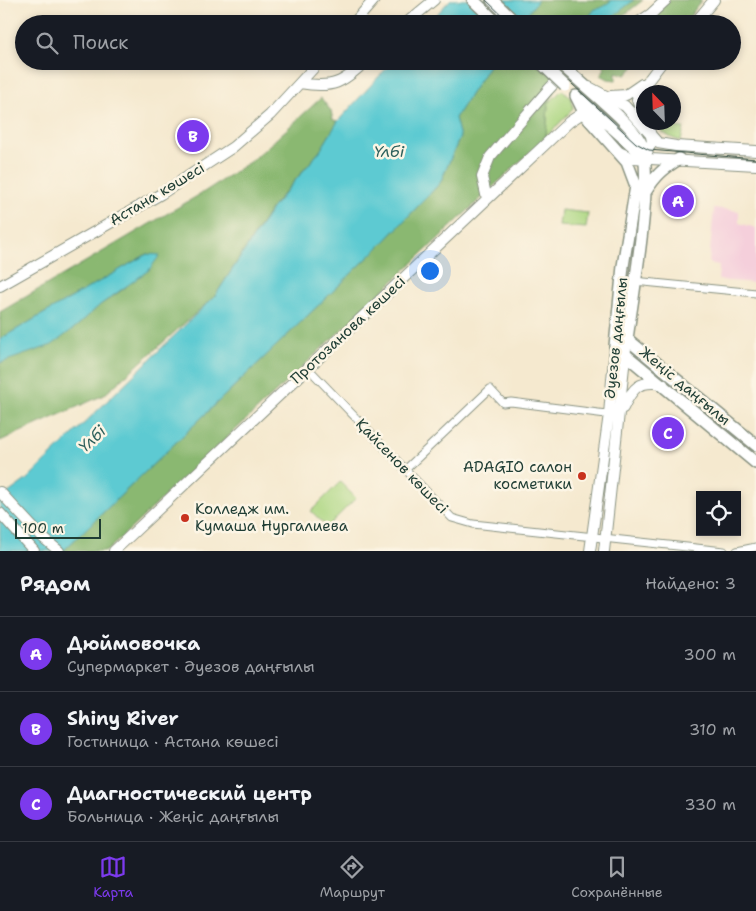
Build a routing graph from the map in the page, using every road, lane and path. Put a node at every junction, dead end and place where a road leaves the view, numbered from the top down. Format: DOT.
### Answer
graph roads {
  1 [pos="374,0"];
  2 [pos="434,0"];
  3 [pos="473,0"];
  4 [pos="492,0"];
  5 [pos="666,0"];
  6 [pos="714,0"];
  7 [pos="361,15"];
  8 [pos="416,15"];
  9 [pos="489,15"];
  10 [pos="508,15"];
  11 [pos="650,15"];
  12 [pos="702,15"];
  13 [pos="312,70"];
  14 [pos="356,70"];
  15 [pos="548,70"];
  16 [pos="567,70"];
  17 [pos="567,70"];
  18 [pos="655,70"];
  19 [pos="578,80"];
  20 [pos="646,80"];
  21 [pos="300,83"];
  22 [pos="644,85"];
  23 [pos="576,96"];
  24 [pos="611,96"];
  25 [pos="584,112"];
  26 [pos="636,116"];
  27 [pos="648,130"];
  28 [pos="650,130"];
  29 [pos="638,139"];
  30 [pos="670,145"];
  31 [pos="650,146"];
  32 [pos="616,150"];
  33 [pos="756,151"];
  34 [pos="646,157"];
  35 [pos="677,159"];
  36 [pos="756,165"];
  37 [pos="644,195"];
  38 [pos="487,199"];
  39 [pos="634,281"];
  40 [pos="0,286"];
  41 [pos="756,293"];
  42 [pos="627,339"];
  43 [pos="615,346"];
  44 [pos="626,354"];
  45 [pos="308,368"];
  46 [pos="664,384"];
  47 [pos="614,415"];
  48 [pos="605,441"];
  49 [pos="616,443"];
  50 [pos="756,445"];
  51 [pos="756,463"];
  52 [pos="405,470"];
  53 [pos="0,492"];
  54 [pos="0,513"];
  55 [pos="592,536"];
  56 [pos="606,538"];
  57 [pos="756,547"];
  58 [pos="34,551"];
  59 [pos="59,551"];
  60 [pos="114,551"];
  61 [pos="590,551"];
  62 [pos="604,551"];
  63 [pos="724,551"];
  64 [pos="737,551"];
  1 -- 7 [label="main road"];
  2 -- 8 [label="main road"];
  3 -- 9 [label="main road"];
  4 -- 10 [label="main road"];
  5 -- 11 [label="main road"];
  6 -- 12 [label="main road"];
  13 -- 21 [label="main road, Астана көшесі"];
  14 -- 21 [label="main road"];
  15 -- 23 [label="main road, bridge"];
  16 -- 19 [label="main road, bridge"];
  17 -- 38 [label="main road"];
  18 -- 20 [label="main road"];
  19 -- 24 [label="main road"];
  19 -- 29 [label="main road"];
  20 -- 22 [label="main road"];
  20 -- 24 [label="main road"];
  21 -- 40 [label="main road, Астана көшесі"];
  23 -- 25 [label="main road, Әуезов даңғылы"];
  23 -- 34 [label="main road"];
  24 -- 26 [label="main road"];
  25 -- 32 [label="main road, Әуезов даңғылы"];
  25 -- 38 [label="main road, Протозанова көшесі"];
  27 -- 31 [label="main road"];
  28 -- 30 [label="main road"];
  29 -- 31 [label="main road"];
  29 -- 34 [label="main road"];
  30 -- 31 [label="main road"];
  30 -- 33 [label="main road"];
  31 -- 34 [label="main road"];
  32 -- 34 [label="main road"];
  32 -- 43 [label="main road, Әуезов даңғылы"];
  34 -- 35 [label="main road"];
  34 -- 37 [label="main road, Әуезов даңғылы"];
  35 -- 36 [label="main road"];
  35 -- 37 [label="main road"];
  37 -- 39 [label="main road, Әуезов даңғылы"];
  38 -- 45 [label="main road, Протозанова көшесі"];
  39 -- 41 [label="street"];
  39 -- 42 [label="main road, Әуезов даңғылы"];
  42 -- 43 [label="main road, Жеңіс даңғылы"];
  42 -- 44 [label="main road, Әуезов даңғылы"];
  42 -- 50 [label="main road, Жеңіс даңғылы"];
  43 -- 44 [label="main road, Жеңіс даңғылы"];
  43 -- 47 [label="main road, Әуезов даңғылы"];
  44 -- 46 [label="main road, Жеңіс даңғылы"];
  44 -- 47 [label="main road, Әуезов даңғылы"];
  45 -- 52 [label="street, Қайсенов көшесі"];
  45 -- 60 [label="main road, Протозанова көшесі"];
  46 -- 47 [label="main road"];
  46 -- 51 [label="main road, Жеңіс даңғылы"];
  47 -- 48 [label="main road, Әуезов даңғылы"];
  47 -- 49 [label="main road, Әуезов даңғылы"];
  47 -- 52 [label="street"];
  48 -- 49 [label="main road"];
  48 -- 55 [label="main road, Әуезов даңғылы"];
  49 -- 56 [label="main road, Әуезов даңғылы"];
  52 -- 55 [label="street, Қайсенов көшесі"];
  53 -- 59 [label="main road"];
  54 -- 58 [label="main road"];
  55 -- 56 [label="street, Қайсенов көшесі"];
  55 -- 61 [label="main road, Әуезов даңғылы"];
  56 -- 62 [label="main road, Әуезов даңғылы"];
  56 -- 63 [label="street, Қайсенов көшесі"];
  57 -- 64 [label="street"];
}
